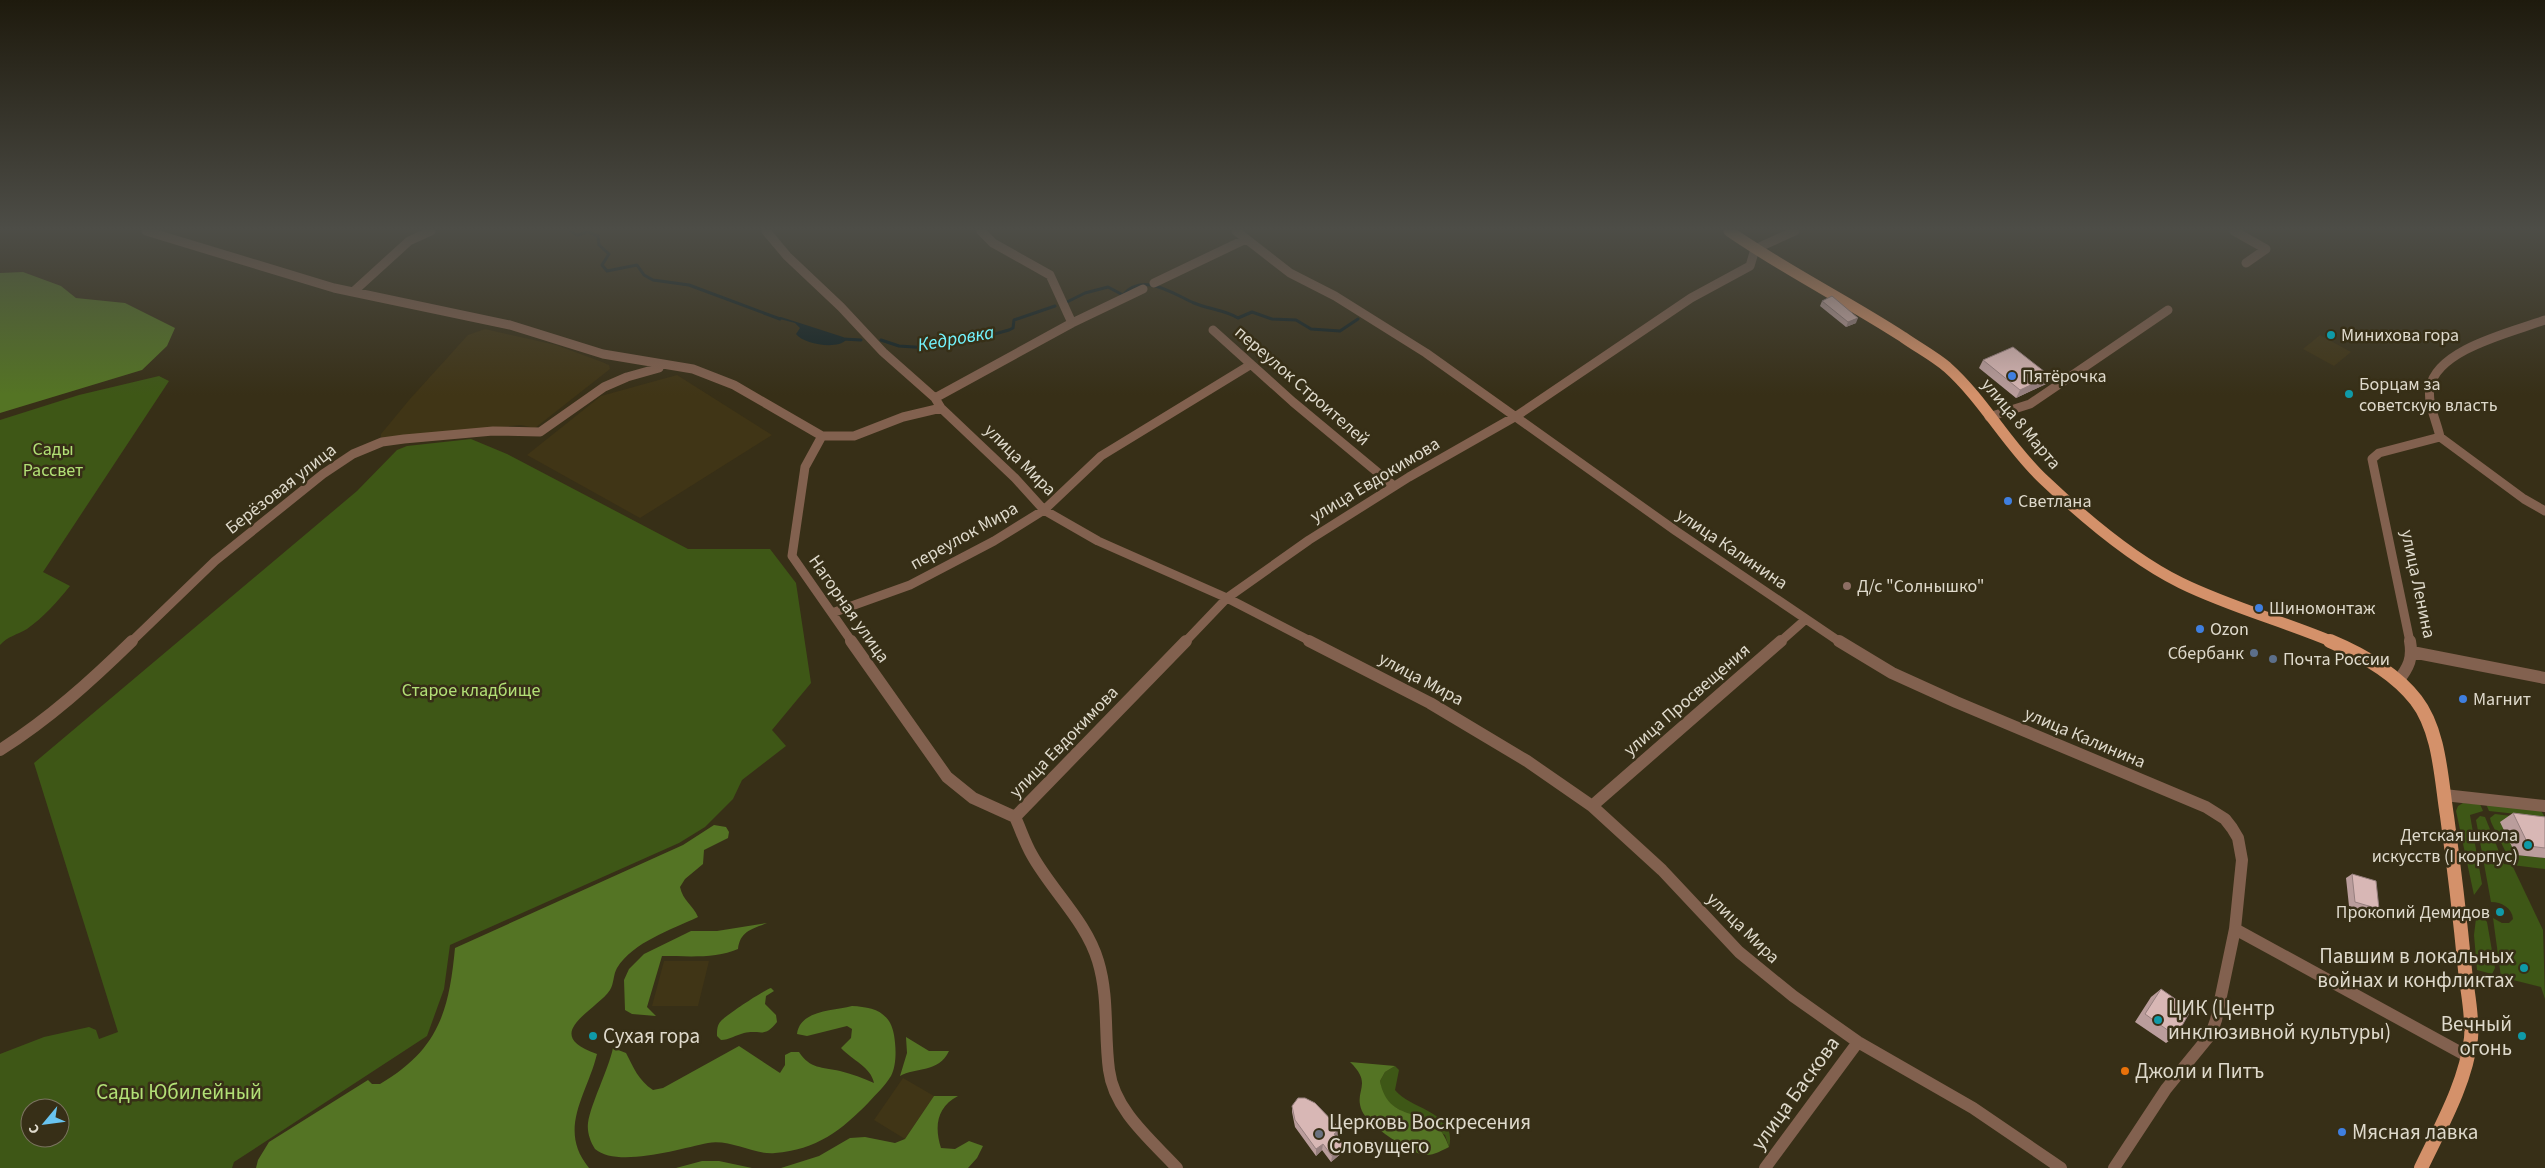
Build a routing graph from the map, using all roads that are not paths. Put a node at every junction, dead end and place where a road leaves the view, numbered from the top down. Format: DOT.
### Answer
graph roads {
  1 [pos="323,286"];
  2 [pos="360,286"];
  3 [pos="818,286"];
  4 [pos="1055,286"];
  5 [pos="1316,286"];
  6 [pos="1712,286"];
  7 [pos="1818,286"];
  8 [pos="1143,288"];
  9 [pos="353,292"];
  10 [pos="2168,310"];
  11 [pos="2545,320"];
  12 [pos="1072,323"];
  13 [pos="1213,330"];
  14 [pos="1250,365"];
  15 [pos="668,366"];
  16 [pos="934,398"];
  17 [pos="941,408"];
  18 [pos="1516,416"];
  19 [pos="1989,416"];
  20 [pos="822,436"];
  21 [pos="2440,437"];
  22 [pos="1394,486"];
  23 [pos="1044,510"];
  24 [pos="2545,511"];
  25 [pos="1228,598"];
  26 [pos="832,613"];
  27 [pos="1806,619"];
  28 [pos="2412,652"];
  29 [pos="2545,678"];
  30 [pos="2398,681"];
  31 [pos="0,750"];
  32 [pos="2444,795"];
  33 [pos="1592,806"];
  34 [pos="2545,806"];
  35 [pos="1015,816"];
  36 [pos="2235,929"];
  37 [pos="1858,1042"];
  38 [pos="2467,1056"];
  39 [pos="2423,1167"];
  40 [pos="1176,1168"];
  41 [pos="1765,1168"];
  42 [pos="2061,1168"];
  43 [pos="2114,1168"];
  1 -- 9 [label="street"];
  2 -- 9 [label="street"];
  3 -- 16 [label="street, улица Мира"];
  4 -- 12 [label="street"];
  5 -- 18 [label="street, улица Калинина"];
  6 -- 18 [label="street, улица Евдокимова"];
  7 -- 19 [label="main road, улица 8 Марта"];
  8 -- 12 [label="street"];
  9 -- 15 [label="street"];
  10 -- 19 [label="street"];
  11 -- 21 [label="street"];
  12 -- 16 [label="street"];
  13 -- 14 [label="street, переулок Строителей"];
  14 -- 22 [label="street, переулок Строителей"];
  14 -- 23 [label="street, переулок Мира"];
  15 -- 20 [label="street"];
  15 -- 31 [label="street, Берёзовая улица"];
  16 -- 17 [label="street, улица Мира"];
  17 -- 20 [label="street"];
  17 -- 23 [label="street, улица Мира"];
  18 -- 22 [label="street, улица Евдокимова"];
  18 -- 27 [label="street, улица Калинина"];
  19 -- 30 [label="main road, улица 8 Марта"];
  20 -- 26 [label="street, Нагорная улица"];
  21 -- 24 [label="street"];
  21 -- 28 [label="street, улица Ленина"];
  22 -- 25 [label="street, улица Евдокимова"];
  23 -- 25 [label="street, улица Мира"];
  23 -- 26 [label="street, переулок Мира"];
  25 -- 33 [label="street, улица Мира"];
  25 -- 35 [label="street, улица Евдокимова"];
  26 -- 35 [label="street, Нагорная улица"];
  27 -- 33 [label="street, улица Просвещения"];
  27 -- 36 [label="street, улица Калинина"];
  28 -- 29 [label="street"];
  28 -- 30 [label="street, улица Ленина"];
  30 -- 32 [label="main road"];
  32 -- 34 [label="street"];
  32 -- 38 [label="main road"];
  33 -- 37 [label="street, улица Мира"];
  35 -- 40 [label="street"];
  36 -- 38 [label="street"];
  36 -- 43 [label="street"];
  37 -- 41 [label="street, улица Баскова"];
  37 -- 42 [label="street, улица Мира"];
  38 -- 39 [label="main road"];
}
